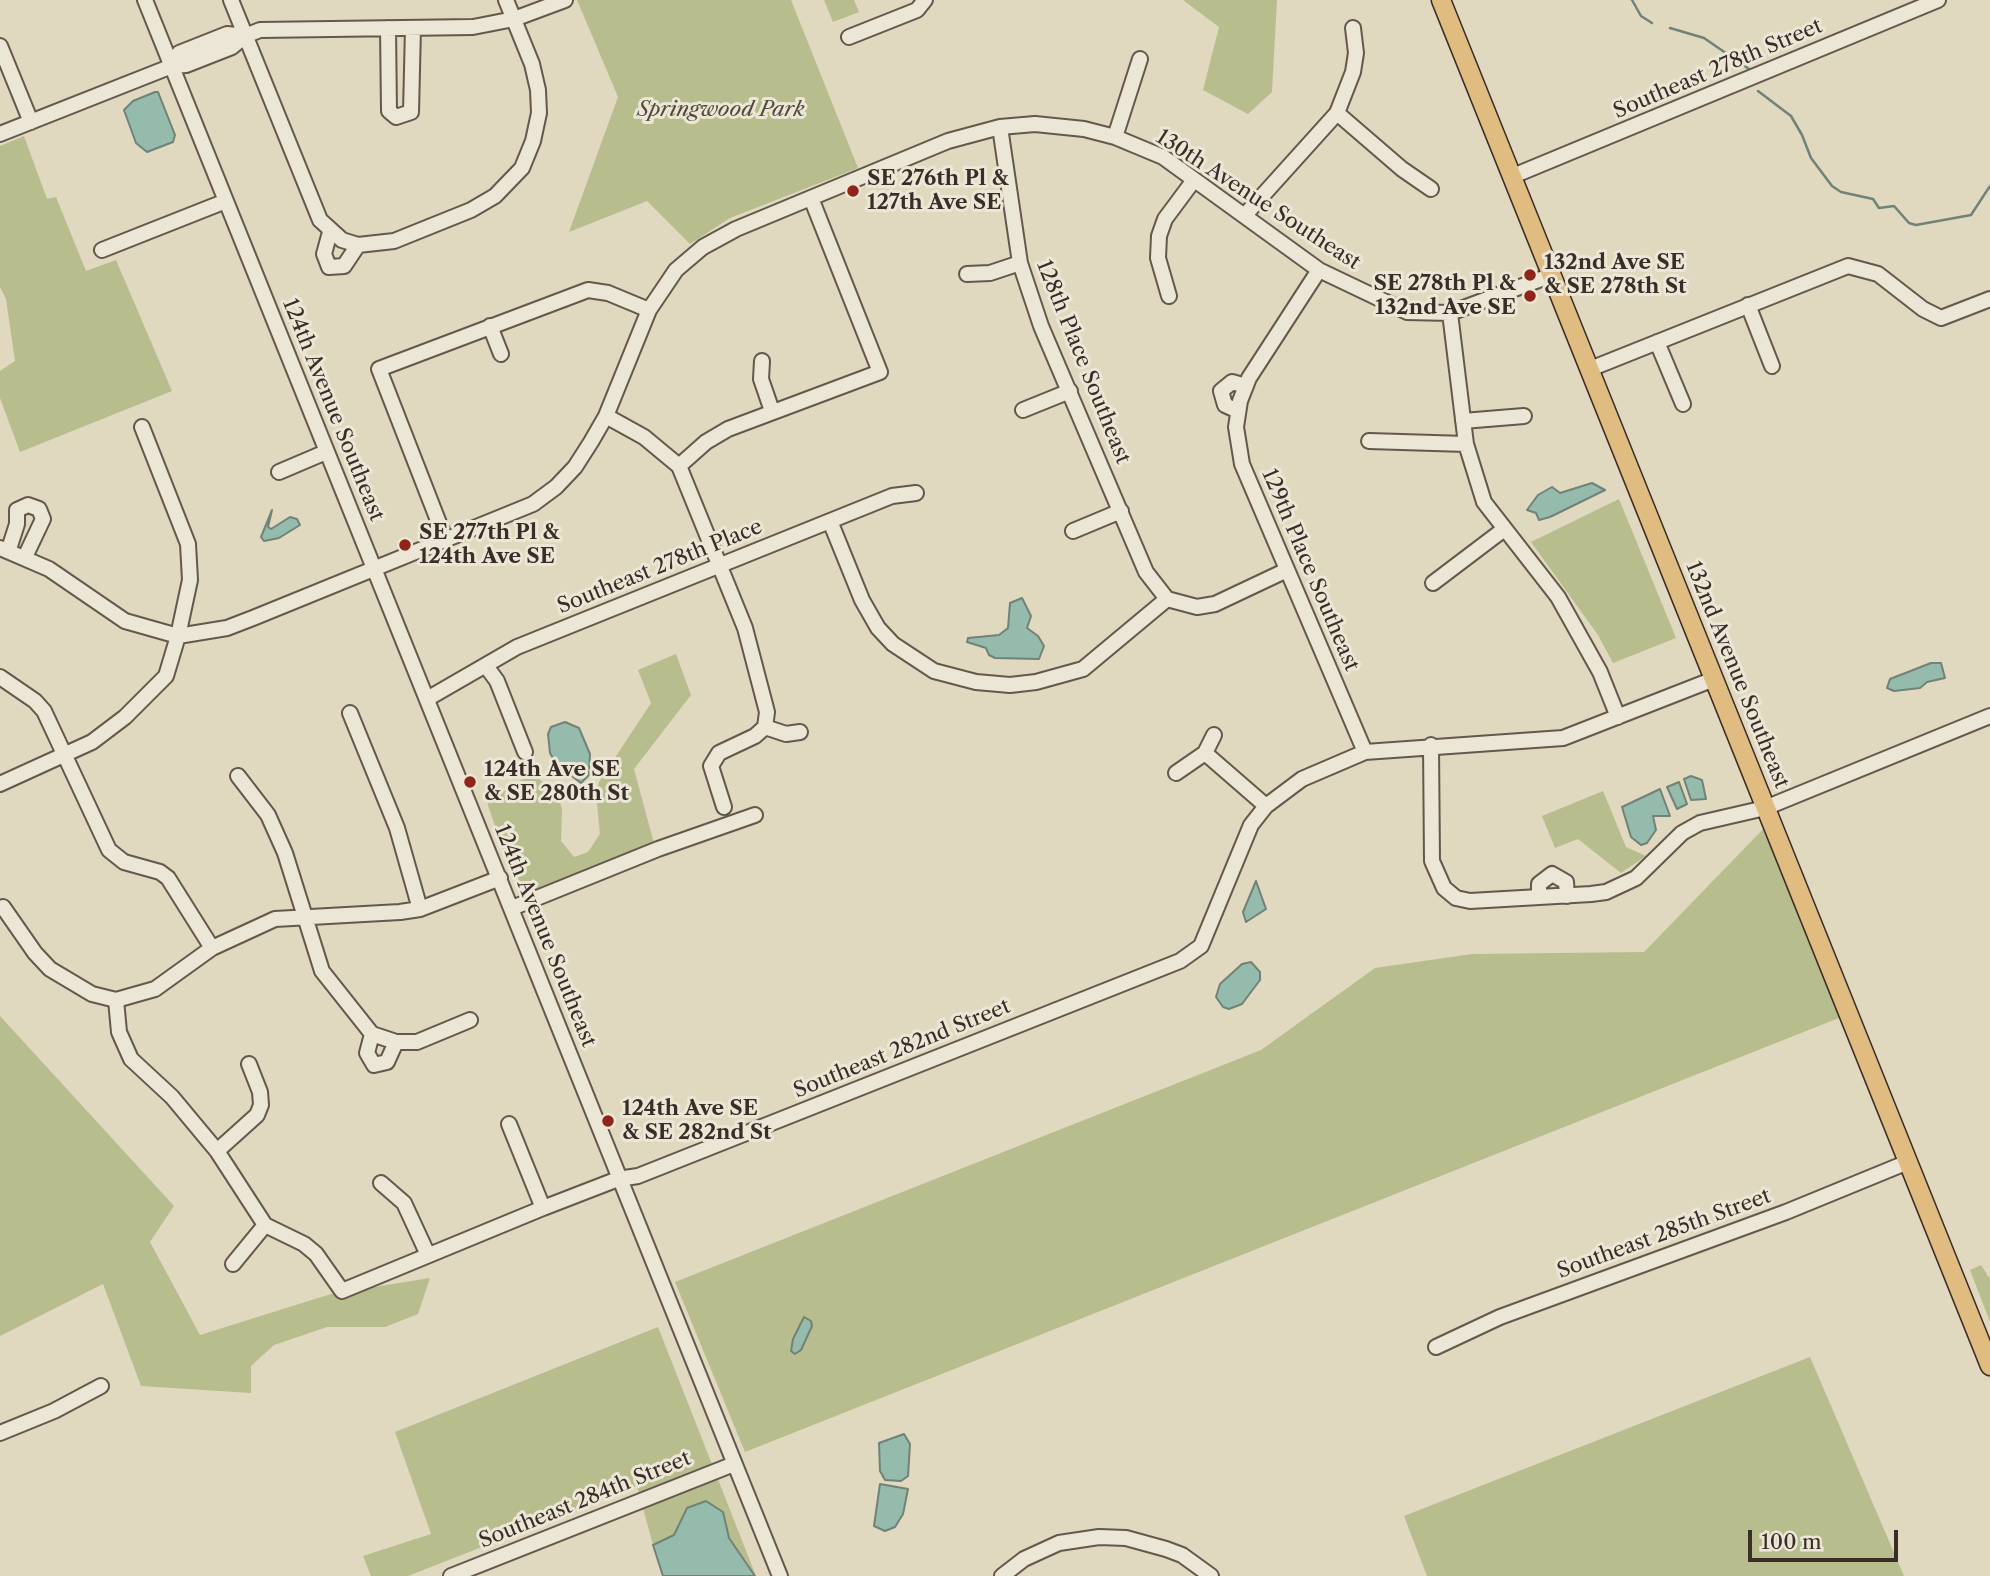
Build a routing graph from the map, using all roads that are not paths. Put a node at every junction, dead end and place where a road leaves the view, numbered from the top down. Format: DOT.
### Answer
graph roads {
  1 [pos="145,0"];
  2 [pos="231,0"];
  3 [pos="506,0"];
  4 [pos="565,0"];
  5 [pos="925,0"];
  6 [pos="1441,0"];
  7 [pos="1931,1"];
  8 [pos="514,19"];
  9 [pos="387,28"];
  10 [pos="413,28"];
  11 [pos="1353,28"];
  12 [pos="245,36"];
  13 [pos="849,37"];
  14 [pos="0,46"];
  15 [pos="1140,59"];
  16 [pos="172,66"];
  17 [pos="1337,113"];
  18 [pos="31,122"];
  19 [pos="1000,127"];
  20 [pos="0,134"];
  21 [pos="1115,137"];
  22 [pos="1513,176"];
  23 [pos="1194,180"];
  24 [pos="1431,189"];
  25 [pos="811,198"];
  26 [pos="226,201"];
  27 [pos="1245,215"];
  28 [pos="336,236"];
  29 [pos="358,244"];
  30 [pos="102,250"];
  31 [pos="1020,263"];
  32 [pos="1320,270"];
  33 [pos="967,274"];
  34 [pos="1552,275"];
  35 [pos="1169,296"];
  36 [pos="1990,299"];
  37 [pos="1748,305"];
  38 [pos="649,310"];
  39 [pos="1450,313"];
  40 [pos="490,326"];
  41 [pos="1657,342"];
  42 [pos="501,354"];
  43 [pos="762,361"];
  44 [pos="1772,366"];
  45 [pos="1590,369"];
  46 [pos="1246,386"];
  47 [pos="1070,391"];
  48 [pos="1683,404"];
  49 [pos="1239,406"];
  50 [pos="1023,410"];
  51 [pos="772,411"];
  52 [pos="606,416"];
  53 [pos="1524,416"];
  54 [pos="1463,421"];
  55 [pos="142,427"];
  56 [pos="1369,441"];
  57 [pos="1466,444"];
  58 [pos="326,452"];
  59 [pos="679,466"];
  60 [pos="279,472"];
  61 [pos="916,494"];
  62 [pos="1121,511"];
  63 [pos="830,521"];
  64 [pos="1503,530"];
  65 [pos="1073,531"];
  66 [pos="446,541"];
  67 [pos="4,549"];
  68 [pos="25,557"];
  69 [pos="721,565"];
  70 [pos="375,569"];
  71 [pos="1287,570"];
  72 [pos="1433,583"];
  73 [pos="1167,599"];
  74 [pos="178,636"];
  75 [pos="485,666"];
  76 [pos="0,677"];
  77 [pos="1714,679"];
  78 [pos="427,698"];
  79 [pos="350,713"];
  80 [pos="1990,716"];
  81 [pos="1618,717"];
  82 [pos="765,727"];
  83 [pos="800,732"];
  84 [pos="1214,735"];
  85 [pos="1431,745"];
  86 [pos="525,752"];
  87 [pos="1365,752"];
  88 [pos="1205,753"];
  89 [pos="65,756"];
  90 [pos="1176,773"];
  91 [pos="238,776"];
  92 [pos="0,784"];
  93 [pos="1266,806"];
  94 [pos="724,807"];
  95 [pos="1765,807"];
  96 [pos="755,815"];
  97 [pos="500,878"];
  98 [pos="1567,896"];
  99 [pos="1539,897"];
  100 [pos="3,907"];
  101 [pos="512,908"];
  102 [pos="420,909"];
  103 [pos="304,915"];
  104 [pos="212,948"];
  105 [pos="116,1000"];
  106 [pos="470,1020"];
  107 [pos="372,1034"];
  108 [pos="396,1042"];
  109 [pos="249,1065"];
  110 [pos="509,1124"];
  111 [pos="217,1151"];
  112 [pos="1908,1162"];
  113 [pos="618,1180"];
  114 [pos="381,1183"];
  115 [pos="543,1208"];
  116 [pos="265,1225"];
  117 [pos="428,1255"];
  118 [pos="233,1264"];
  119 [pos="1436,1347"];
  120 [pos="1990,1366"];
  121 [pos="101,1386"];
  122 [pos="0,1433"];
  123 [pos="734,1464"];
  124 [pos="451,1576"];
  125 [pos="780,1576"];
  126 [pos="1002,1576"];
  127 [pos="1209,1576"];
  1 -- 16 [label="street, 124th Avenue Southeast"];
  2 -- 12 [label="street"];
  3 -- 8 [label="street"];
  4 -- 8 [label="street"];
  5 -- 13 [label="street"];
  6 -- 22 [label="main road, 132nd Avenue Southeast"];
  7 -- 22 [label="street, Southeast 278th Street"];
  8 -- 10 [label="street"];
  8 -- 29 [label="street"];
  9 -- 10 [label="street"];
  9 -- 10 [label="street"];
  9 -- 12 [label="street"];
  11 -- 17 [label="street"];
  12 -- 16 [label="street"];
  12 -- 28 [label="street"];
  14 -- 18 [label="street"];
  15 -- 21 [label="street"];
  16 -- 18 [label="street"];
  16 -- 26 [label="street, 124th Avenue Southeast"];
  17 -- 24 [label="street"];
  17 -- 27 [label="street"];
  18 -- 20 [label="street"];
  19 -- 21 [label="street, 130th Avenue Southeast"];
  19 -- 25 [label="street, 130th Avenue Southeast"];
  19 -- 31 [label="street, 128th Place Southeast"];
  21 -- 23 [label="street, 130th Avenue Southeast"];
  22 -- 34 [label="main road, 132nd Avenue Southeast"];
  23 -- 27 [label="street, 130th Avenue Southeast"];
  23 -- 35 [label="street"];
  25 -- 38 [label="street, 130th Avenue Southeast"];
  25 -- 51 [label="street"];
  26 -- 30 [label="street"];
  26 -- 58 [label="street, 124th Avenue Southeast"];
  27 -- 32 [label="street, 130th Avenue Southeast"];
  28 -- 29 [label="street"];
  28 -- 29 [label="street"];
  31 -- 33 [label="street"];
  31 -- 47 [label="street, 128th Place Southeast"];
  32 -- 39 [label="street, 130th Avenue Southeast"];
  32 -- 46 [label="street"];
  34 -- 39 [label="street"];
  34 -- 45 [label="main road, 132nd Avenue Southeast"];
  36 -- 37 [label="street"];
  37 -- 41 [label="street"];
  37 -- 44 [label="street"];
  38 -- 40 [label="street"];
  38 -- 52 [label="street, 130th Avenue Southeast"];
  39 -- 54 [label="street"];
  40 -- 42 [label="street"];
  40 -- 66 [label="street"];
  41 -- 45 [label="street"];
  41 -- 48 [label="street"];
  43 -- 51 [label="street"];
  45 -- 77 [label="main road, 132nd Avenue Southeast"];
  46 -- 49 [label="street"];
  46 -- 49 [label="street"];
  47 -- 50 [label="street"];
  47 -- 62 [label="street, 128th Place Southeast"];
  49 -- 71 [label="street, 129th Place Southeast"];
  51 -- 59 [label="street"];
  52 -- 59 [label="street"];
  52 -- 66 [label="street, 130th Avenue Southeast"];
  53 -- 54 [label="street"];
  54 -- 57 [label="street"];
  55 -- 74 [label="street"];
  56 -- 57 [label="street"];
  57 -- 64 [label="street"];
  58 -- 60 [label="street"];
  58 -- 70 [label="street, 124th Avenue Southeast"];
  59 -- 69 [label="street"];
  61 -- 63 [label="street, Southeast 278th Place"];
  62 -- 65 [label="street"];
  62 -- 73 [label="street, 128th Place Southeast"];
  63 -- 69 [label="street, Southeast 278th Place"];
  63 -- 73 [label="street"];
  64 -- 72 [label="street"];
  64 -- 81 [label="street"];
  66 -- 70 [label="street, 130th Avenue Southeast"];
  67 -- 68 [label="street"];
  67 -- 68 [label="street"];
  68 -- 74 [label="street"];
  69 -- 75 [label="street, Southeast 278th Place"];
  69 -- 82 [label="street"];
  70 -- 74 [label="street, 130th Avenue Southeast"];
  70 -- 78 [label="street, 124th Avenue Southeast"];
  71 -- 73 [label="street"];
  71 -- 87 [label="street, 129th Place Southeast"];
  74 -- 89 [label="street"];
  75 -- 78 [label="street, Southeast 278th Place"];
  75 -- 86 [label="street"];
  76 -- 89 [label="street"];
  77 -- 81 [label="street"];
  77 -- 95 [label="main road, 132nd Avenue Southeast"];
  78 -- 97 [label="street, 124th Avenue Southeast"];
  79 -- 102 [label="street"];
  80 -- 95 [label="street"];
  81 -- 85 [label="street"];
  82 -- 83 [label="street"];
  82 -- 94 [label="street"];
  84 -- 88 [label="street"];
  85 -- 87 [label="street"];
  85 -- 99 [label="street"];
  87 -- 93 [label="street"];
  88 -- 90 [label="street"];
  88 -- 93 [label="street"];
  89 -- 92 [label="street"];
  89 -- 104 [label="street"];
  91 -- 103 [label="street"];
  93 -- 113 [label="street, Southeast 282nd Street"];
  95 -- 98 [label="street"];
  95 -- 112 [label="main road, 132nd Avenue Southeast"];
  96 -- 101 [label="street"];
  97 -- 101 [label="street, 124th Avenue Southeast"];
  97 -- 102 [label="street"];
  98 -- 99 [label="street"];
  98 -- 99 [label="street"];
  100 -- 105 [label="street"];
  101 -- 113 [label="street, 124th Avenue Southeast"];
  102 -- 103 [label="street"];
  103 -- 104 [label="street"];
  103 -- 107 [label="street"];
  104 -- 105 [label="street"];
  105 -- 111 [label="street"];
  106 -- 108 [label="street"];
  107 -- 108 [label="street"];
  107 -- 108 [label="street"];
  109 -- 111 [label="street"];
  110 -- 115 [label="street"];
  111 -- 116 [label="street"];
  112 -- 119 [label="street, Southeast 285th Street"];
  112 -- 120 [label="main road, 132nd Avenue Southeast"];
  113 -- 115 [label="street, Southeast 282nd Street"];
  113 -- 123 [label="street, 124th Avenue Southeast"];
  114 -- 117 [label="street"];
  115 -- 117 [label="street, Southeast 282nd Street"];
  116 -- 117 [label="street, Southeast 282nd Street"];
  116 -- 118 [label="street"];
  121 -- 122 [label="street"];
  123 -- 124 [label="street, Southeast 284th Street"];
  123 -- 125 [label="street, 124th Avenue Southeast"];
  126 -- 127 [label="street"];
}
